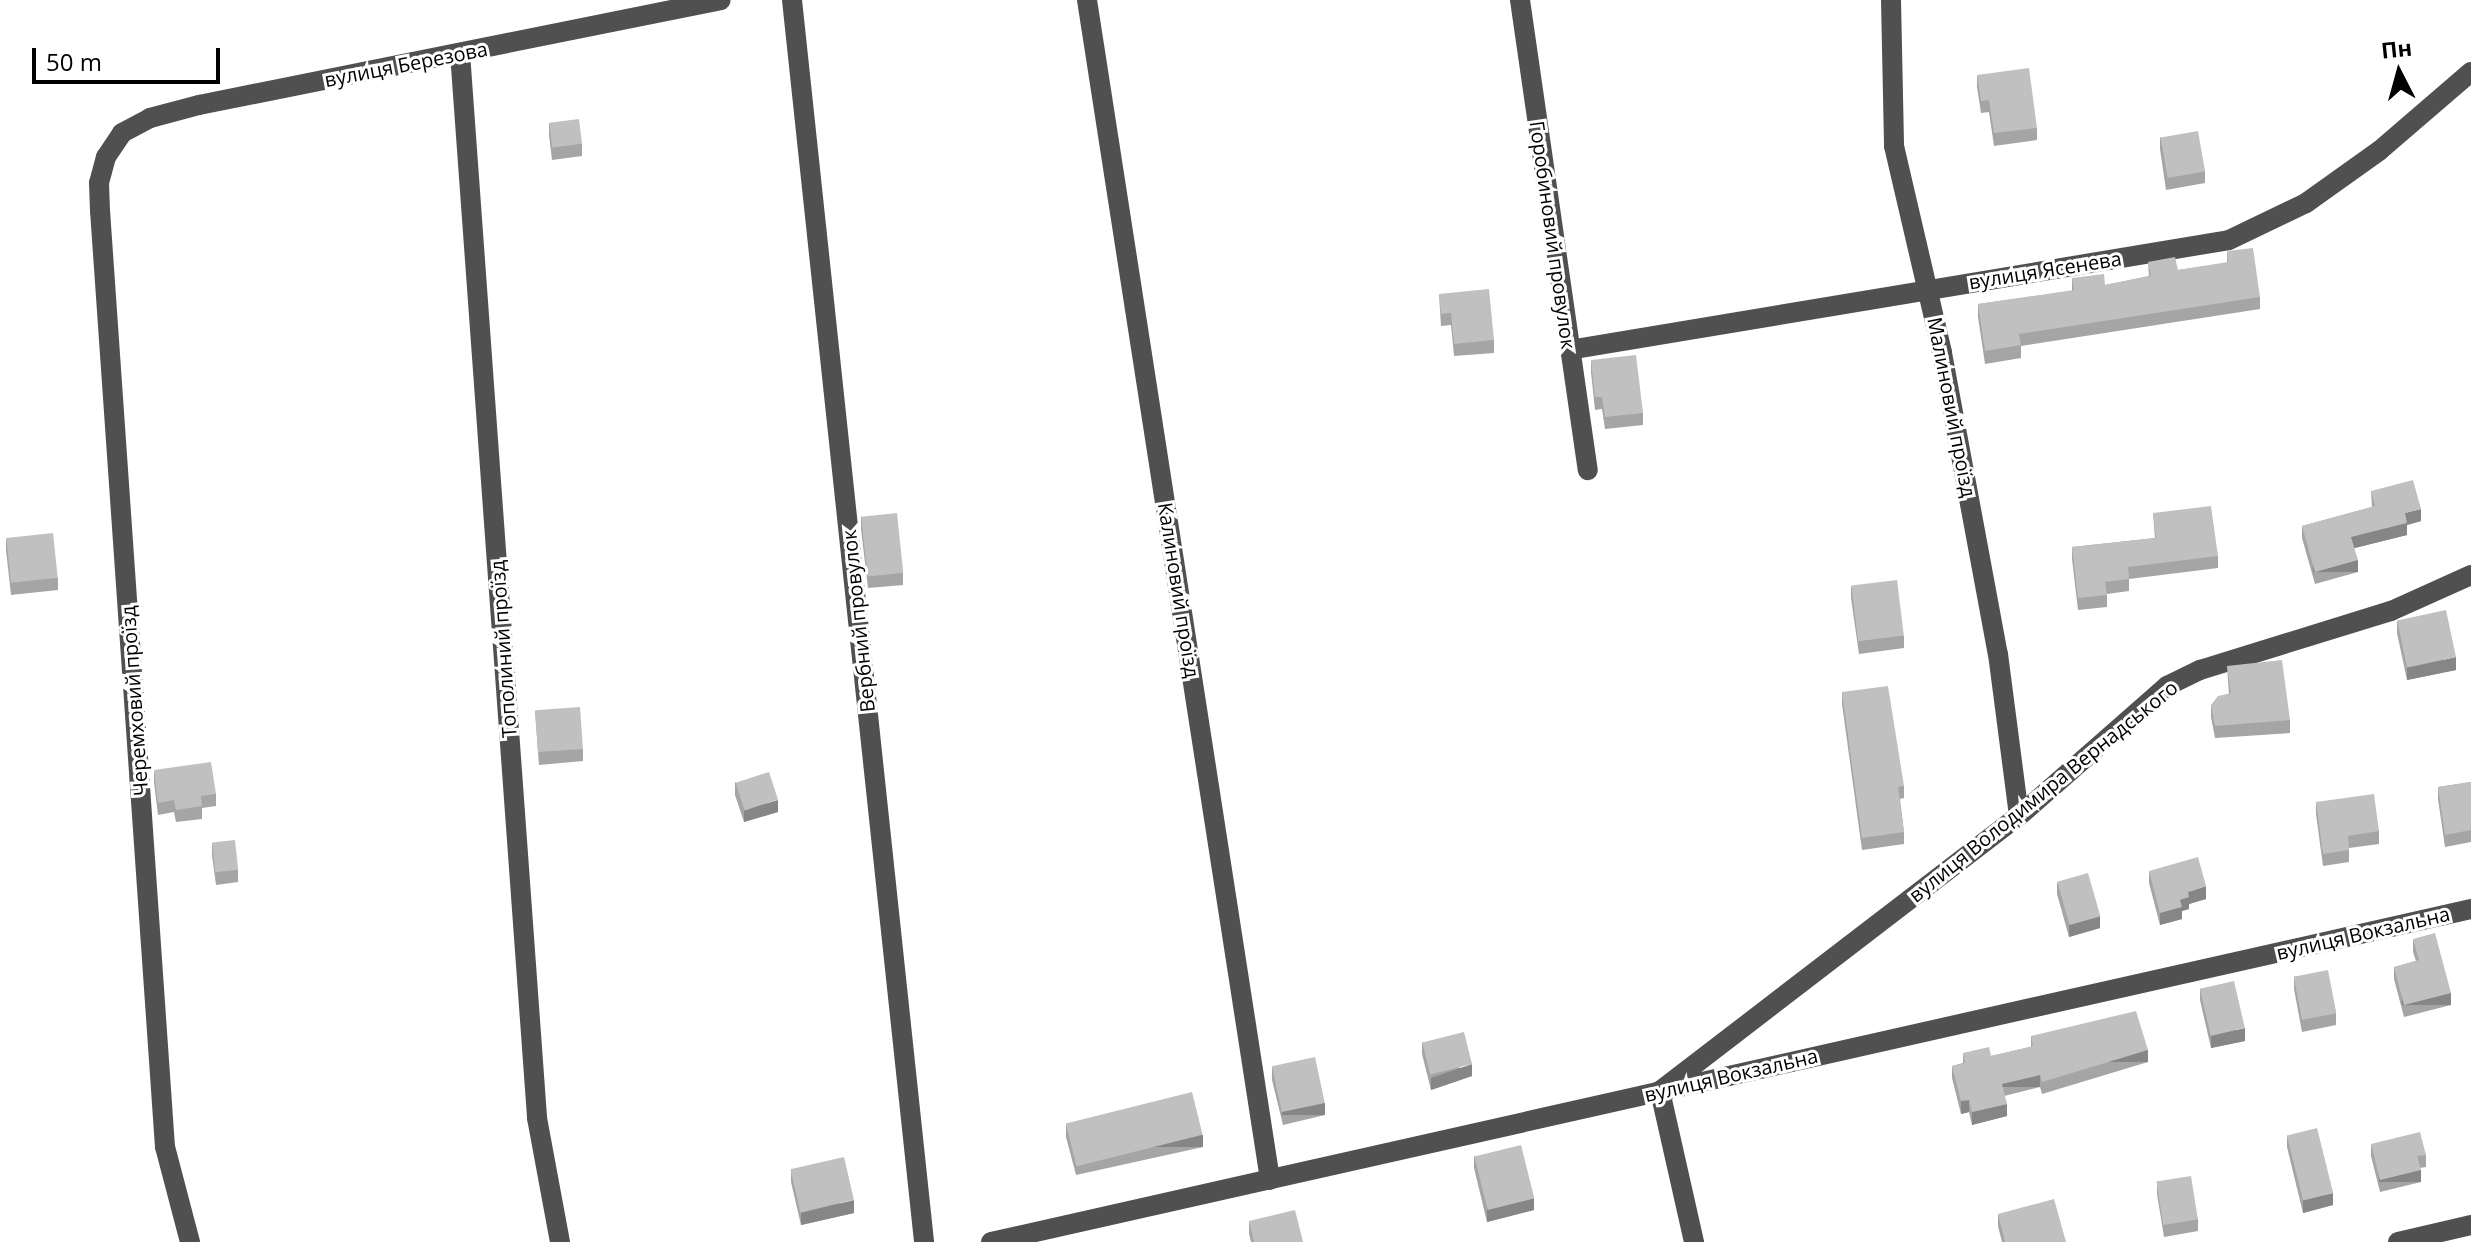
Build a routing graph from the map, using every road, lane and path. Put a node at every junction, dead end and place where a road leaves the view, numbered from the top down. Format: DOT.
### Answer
graph roads {
  1 [pos="721,0"];
  2 [pos="792,0"];
  3 [pos="1087,0"];
  4 [pos="1520,0"];
  5 [pos="1891,0"];
  6 [pos="460,53"];
  7 [pos="2471,72"];
  8 [pos="106,157"];
  9 [pos="1928,289"];
  10 [pos="1569,350"];
  11 [pos="1588,470"];
  12 [pos="2471,575"];
  13 [pos="2019,816"];
  14 [pos="2471,909"];
  15 [pos="1660,1091"];
  16 [pos="1270,1180"];
  17 [pos="2471,1225"];
  18 [pos="190,1242"];
  19 [pos="560,1242"];
  20 [pos="924,1242"];
  21 [pos="991,1242"];
  22 [pos="1694,1242"];
  23 [pos="2398,1242"];
  1 -- 6 [label="street, вулиця Березова"];
  2 -- 20 [label="street, Вербний провулок"];
  3 -- 16 [label="street, Калиновий проїзд"];
  4 -- 10 [label="street, Горобиновий провулок"];
  5 -- 9 [label="street, Малиновий проїзд"];
  6 -- 8 [label="street, вулиця Березова"];
  6 -- 19 [label="street, Тополиний проїзд"];
  7 -- 9 [label="street, вулиця Ясенева"];
  8 -- 18 [label="street, Черемховий проїзд"];
  9 -- 10 [label="street, вулиця Ясенева"];
  9 -- 13 [label="street, Малиновий проїзд"];
  10 -- 11 [label="street, Горобиновий провулок"];
  12 -- 13 [label="street, вулиця Володимира Вернадського"];
  13 -- 15 [label="street, вулиця Володимира Вернадського"];
  14 -- 15 [label="street, вулиця Вокзальна"];
  15 -- 16 [label="street, вулиця Вокзальна"];
  15 -- 22 [label="street"];
  16 -- 21 [label="street, вулиця Вокзальна"];
  17 -- 23 [label="street"];
}
